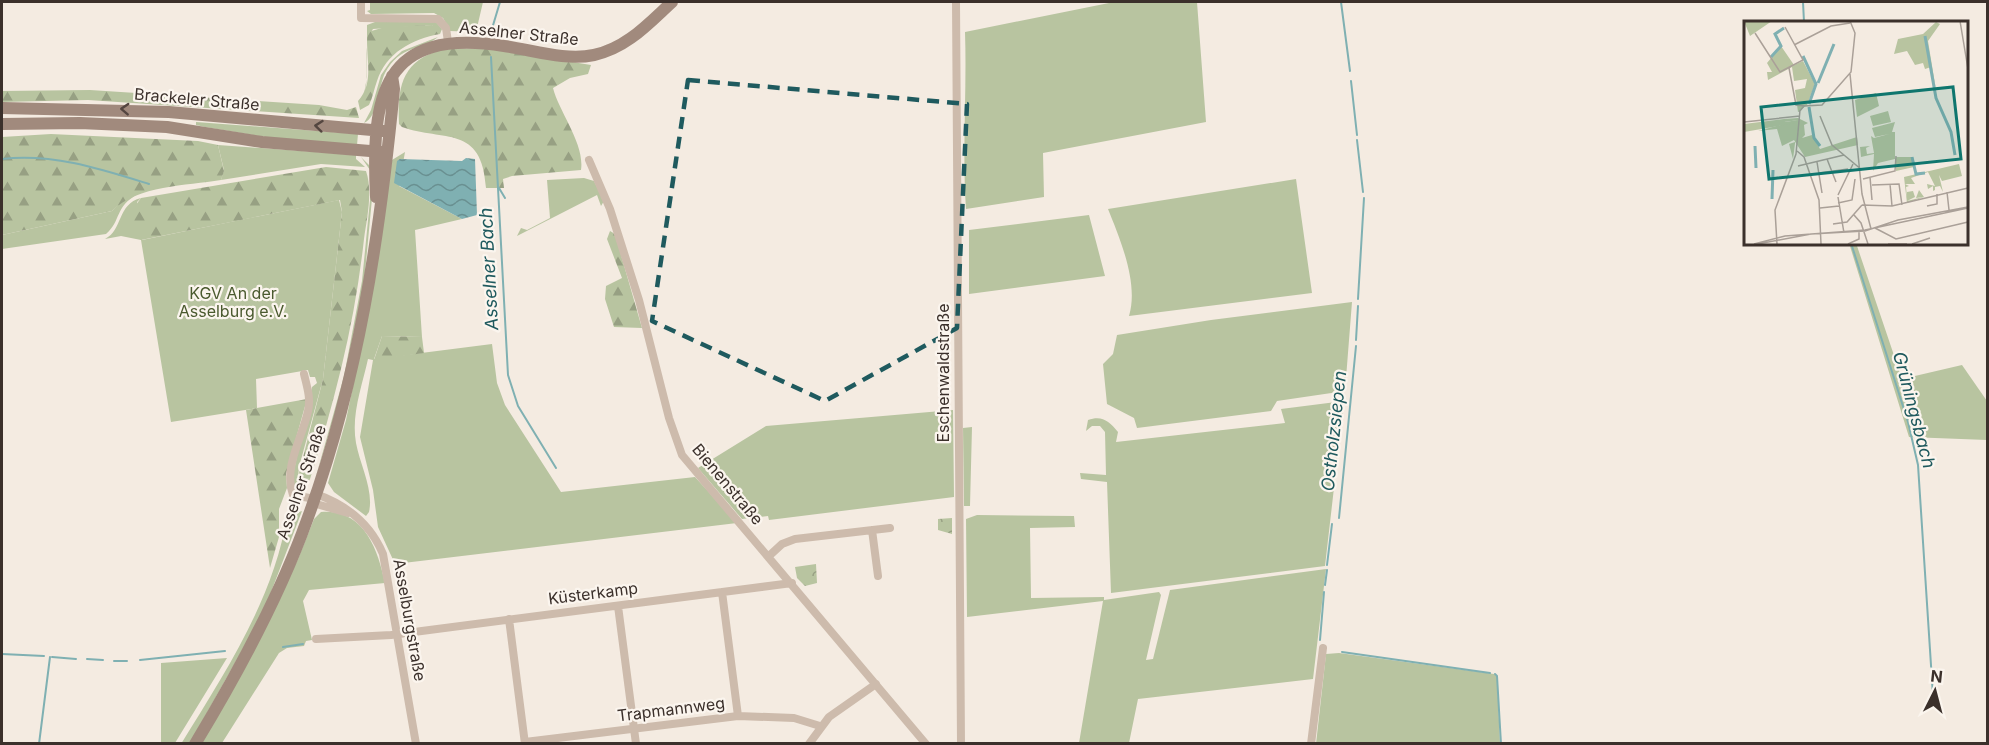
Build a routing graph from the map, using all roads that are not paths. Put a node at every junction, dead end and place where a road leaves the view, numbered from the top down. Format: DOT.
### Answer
graph roads {
  1 [pos="361,2"];
  2 [pos="672,2"];
  3 [pos="957,2"];
  4 [pos="448,42"];
  5 [pos="2,108"];
  6 [pos="2,124"];
  7 [pos="384,131"];
  8 [pos="382,152"];
  9 [pos="589,160"];
  10 [pos="304,374"];
  11 [pos="315,499"];
  12 [pos="890,528"];
  13 [pos="872,530"];
  14 [pos="769,556"];
  15 [pos="878,576"];
  16 [pos="792,583"];
  17 [pos="722,591"];
  18 [pos="618,606"];
  19 [pos="509,619"];
  20 [pos="398,634"];
  21 [pos="316,639"];
  22 [pos="1323,648"];
  23 [pos="876,684"];
  24 [pos="738,716"];
  25 [pos="820,726"];
  26 [pos="634,729"];
  27 [pos="525,743"];
  28 [pos="195,744"];
  29 [pos="416,744"];
  30 [pos="636,744"];
  31 [pos="809,744"];
  32 [pos="926,744"];
  33 [pos="961,744"];
  34 [pos="1311,744"];
  1 -- 4 [label="street"];
  2 -- 4 [label="main road, Asselner Straße"];
  3 -- 33 [label="street, Eschenwaldstraße"];
  4 -- 7 [label="main road, Asselner Straße"];
  7 -- 5 [label="main road, Brackeler Straße, one-way"];
  6 -- 8 [label="main road, Brackeler Straße"];
  7 -- 8 [label="main road, Asselner Straße"];
  8 -- 11 [label="main road, Asselner Straße"];
  9 -- 14 [label="street, Bienenstraße"];
  10 -- 11 [label="street, Asselburgstraße"];
  11 -- 20 [label="street, Asselburgstraße"];
  11 -- 28 [label="main road, Asselner Straße"];
  12 -- 13 [label="street"];
  13 -- 14 [label="street"];
  13 -- 15 [label="street"];
  14 -- 16 [label="street, Bienenstraße"];
  16 -- 17 [label="street, Küsterkamp"];
  16 -- 23 [label="street, Bienenstraße"];
  17 -- 18 [label="street, Küsterkamp"];
  17 -- 24 [label="street"];
  18 -- 19 [label="street, Küsterkamp"];
  18 -- 26 [label="street"];
  19 -- 20 [label="street, Küsterkamp"];
  19 -- 27 [label="street"];
  20 -- 21 [label="street, Küsterkamp"];
  20 -- 29 [label="street, Asselburgstraße"];
  22 -- 34 [label="street"];
  23 -- 25 [label="street"];
  23 -- 32 [label="street, Bienenstraße"];
  24 -- 25 [label="street, Trapmannweg"];
  24 -- 26 [label="street, Trapmannweg"];
  25 -- 31 [label="street"];
  26 -- 27 [label="street, Trapmannweg"];
  26 -- 30 [label="street"];
}
